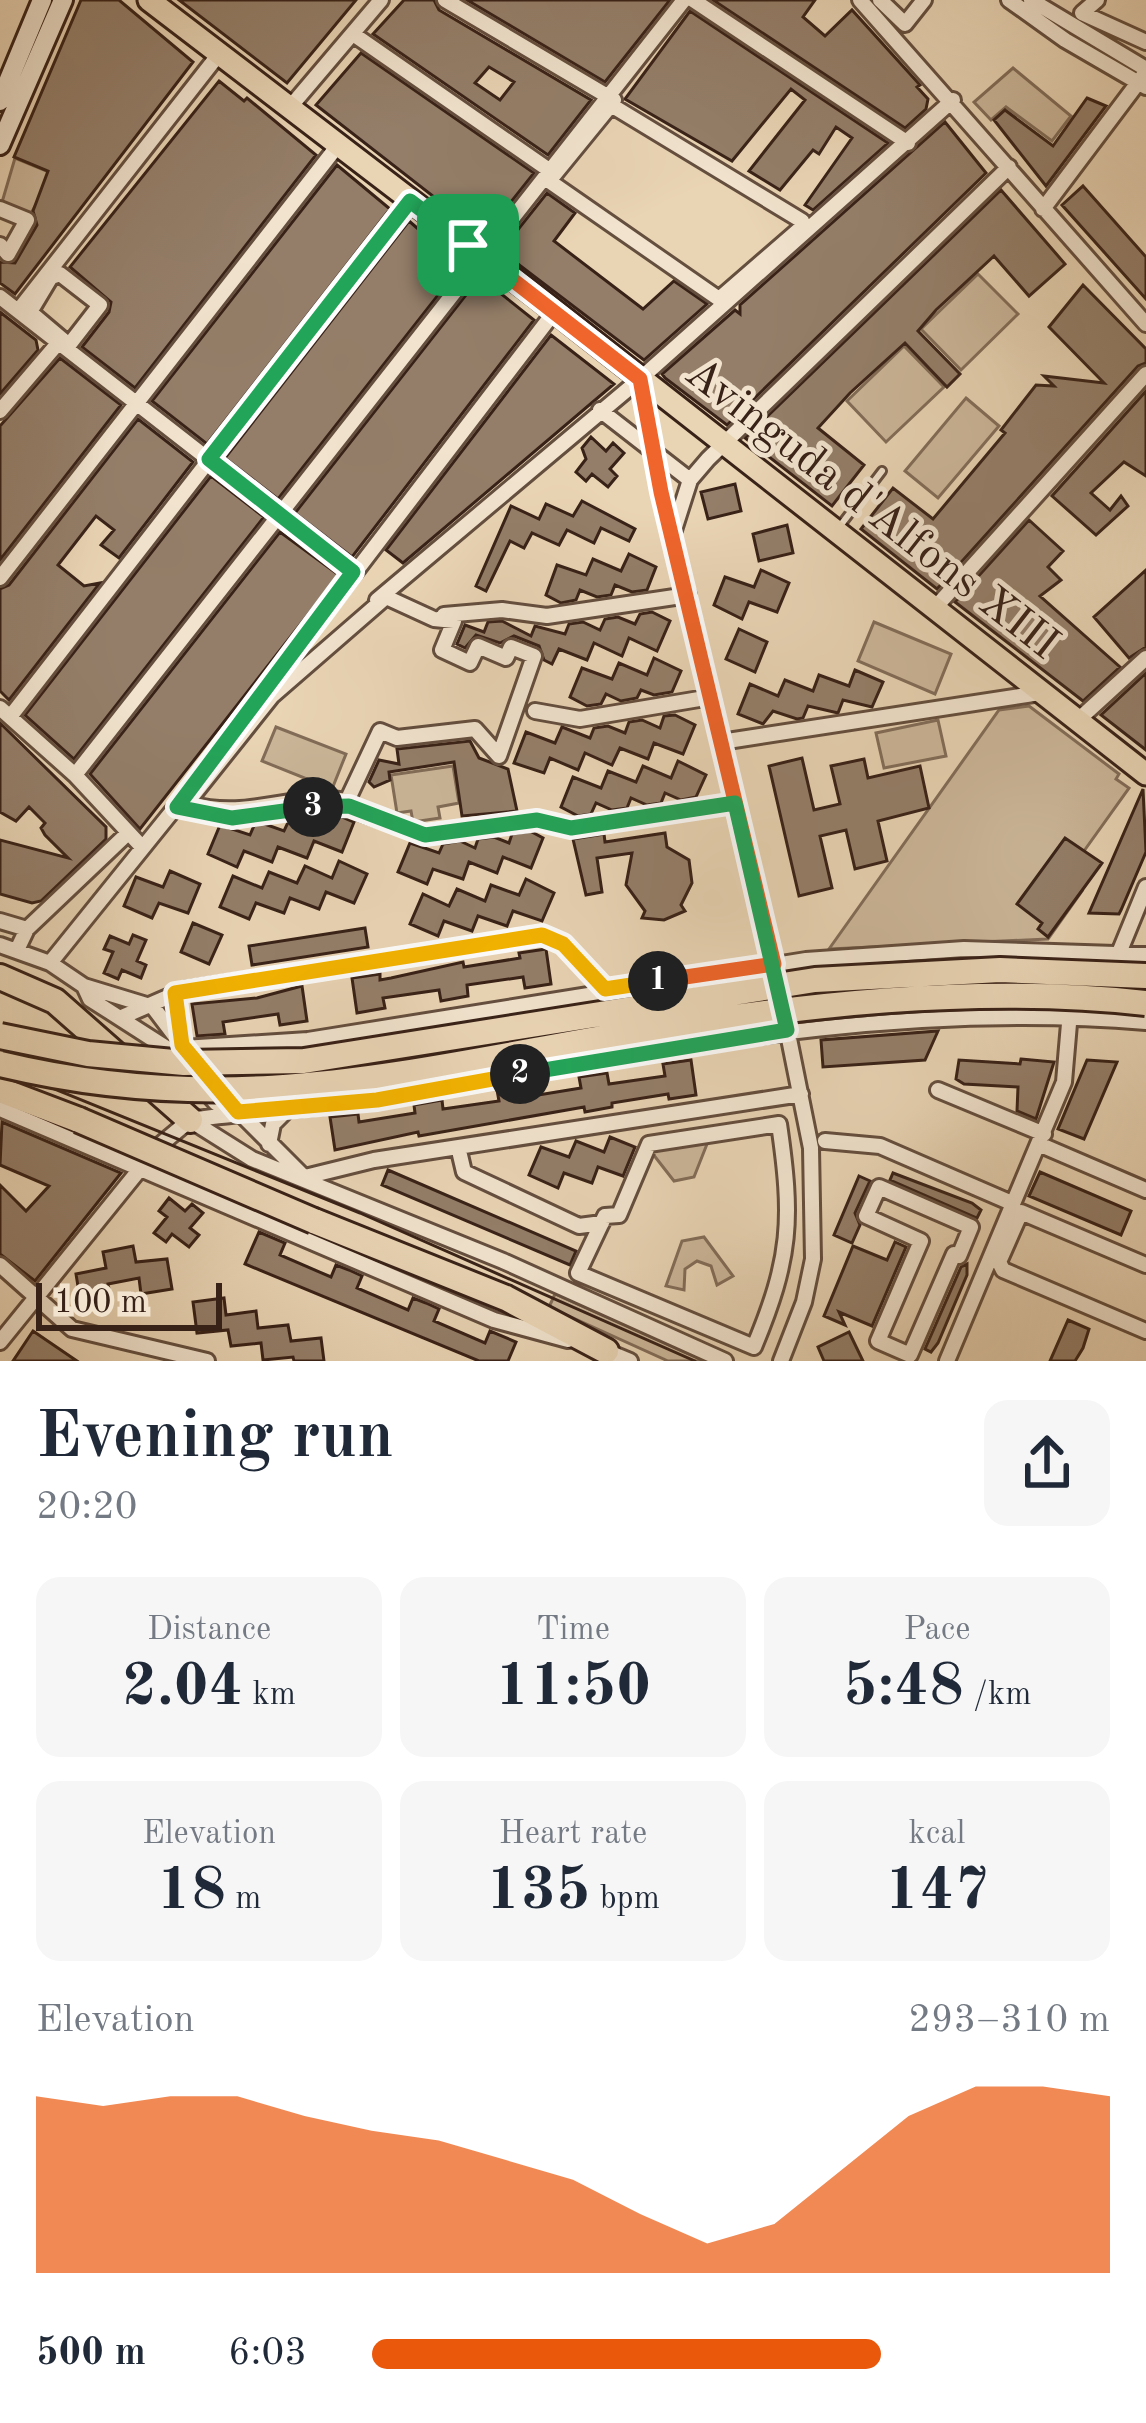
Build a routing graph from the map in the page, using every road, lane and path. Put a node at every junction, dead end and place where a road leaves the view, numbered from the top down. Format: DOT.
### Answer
graph roads {
  1 [pos="42,0"];
  2 [pos="63,0"];
  3 [pos="149,0"];
  4 [pos="381,0"];
  5 [pos="445,0"];
  6 [pos="688,0"];
  7 [pos="860,0"];
  8 [pos="880,0"];
  9 [pos="923,0"];
  10 [pos="1009,0"];
  11 [pos="1031,0"];
  12 [pos="1097,0"];
  13 [pos="353,34"];
  14 [pos="1146,42"];
  15 [pos="219,54"];
  16 [pos="1144,78"];
  17 [pos="608,96"];
  18 [pos="953,100"];
  19 [pos="0,101"];
  20 [pos="291,106"];
  21 [pos="908,143"];
  22 [pos="339,144"];
  23 [pos="0,145"];
  24 [pos="1009,167"];
  25 [pos="548,173"];
  26 [pos="410,201"];
  27 [pos="0,209"];
  28 [pos="1043,209"];
  29 [pos="818,224"];
  30 [pos="0,244"];
  31 [pos="482,256"];
  32 [pos="0,298"];
  33 [pos="100,305"];
  34 [pos="18,311"];
  35 [pos="555,311"];
  36 [pos="1146,324"];
  37 [pos="59,342"];
  38 [pos="1146,374"];
  39 [pos="640,379"];
  40 [pos="138,404"];
  41 [pos="600,410"];
  42 [pos="0,411"];
  43 [pos="724,442"];
  44 [pos="652,453"];
  45 [pos="209,459"];
  46 [pos="882,471"];
  47 [pos="690,480"];
  48 [pos="282,516"];
  49 [pos="836,531"];
  50 [pos="673,534"];
  51 [pos="380,544"];
  52 [pos="353,572"];
  53 [pos="0,578"];
  54 [pos="387,592"];
  55 [pos="688,595"];
  56 [pos="934,609"];
  57 [pos="1146,658"];
  58 [pos="1040,693"];
  59 [pos="711,697"];
  60 [pos="260,698"];
  61 [pos="535,711"];
  62 [pos="5,713"];
  63 [pos="1077,721"];
  64 [pos="722,742"];
  65 [pos="1146,774"];
  66 [pos="75,776"];
  67 [pos="184,803"];
  68 [pos="735,803"];
  69 [pos="128,833"];
  70 [pos="142,848"];
  71 [pos="1146,887"];
  72 [pos="0,921"];
  73 [pos="27,929"];
  74 [pos="0,945"];
  75 [pos="17,950"];
  76 [pos="1068,950"];
  77 [pos="1119,953"];
  78 [pos="1146,955"];
  79 [pos="50,963"];
  80 [pos="774,964"];
  81 [pos="0,976"];
  82 [pos="1146,976"];
  83 [pos="84,986"];
  84 [pos="605,989"];
  85 [pos="175,993"];
  86 [pos="1146,1003"];
  87 [pos="153,1007"];
  88 [pos="122,1017"];
  89 [pos="1071,1017"];
  90 [pos="1146,1022"];
  91 [pos="787,1030"];
  92 [pos="0,1036"];
  93 [pos="177,1047"];
  94 [pos="0,1064"];
  95 [pos="0,1090"];
  96 [pos="938,1090"];
  97 [pos="801,1094"];
  98 [pos="0,1109"];
  99 [pos="288,1109"];
  100 [pos="238,1112"];
  101 [pos="190,1120"];
  102 [pos="1042,1140"];
  103 [pos="824,1141"];
  104 [pos="269,1144"];
  105 [pos="160,1145"];
  106 [pos="460,1155"];
  107 [pos="145,1163"];
  108 [pos="305,1178"];
  109 [pos="1146,1190"];
  110 [pos="1007,1201"];
  111 [pos="602,1223"];
  112 [pos="0,1264"];
  113 [pos="1146,1265"];
  114 [pos="985,1271"];
  115 [pos="33,1298"];
  116 [pos="1146,1331"];
  117 [pos="878,1341"];
  118 [pos="1146,1341"];
  119 [pos="0,1342"];
  120 [pos="605,1351"];
  121 [pos="207,1361"];
  122 [pos="630,1361"];
  123 [pos="724,1361"];
  124 [pos="781,1361"];
  125 [pos="947,1361"];
  1 -- 19 [label="street"];
  2 -- 23 [label="street"];
  3 -- 15 [label="main road, Avinguda d'Alfons XIII"];
  4 -- 13 [label="street"];
  5 -- 17 [label="street"];
  6 -- 17 [label="street"];
  6 -- 21 [label="street"];
  7 -- 18 [label="street"];
  8 -- 9 [label="street"];
  10 -- 16 [label="street"];
  11 -- 16 [label="street"];
  12 -- 14 [label="street"];
  13 -- 20 [label="street"];
  13 -- 25 [label="street"];
  15 -- 20 [label="main road, Avinguda d'Alfons XIII"];
  15 -- 34 [label="street"];
  16 -- 28 [label="street"];
  17 -- 25 [label="street"];
  17 -- 29 [label="street"];
  18 -- 21 [label="street"];
  18 -- 24 [label="street"];
  20 -- 22 [label="main road, Avinguda d'Alfons XIII"];
  21 -- 29 [label="street"];
  22 -- 26 [label="main road, Avinguda d'Alfons XIII"];
  22 -- 40 [label="street"];
  24 -- 28 [label="street"];
  24 -- 43 [label="street"];
  25 -- 25 [label="street"];
  25 -- 31 [label="street"];
  26 -- 31 [label="main road, Avinguda d'Alfons XIII"];
  26 -- 45 [label="street"];
  27 -- 30 [label="street"];
  28 -- 36 [label="street"];
  29 -- 39 [label="street"];
  31 -- 35 [label="main road, Avinguda d'Alfons XIII"];
  31 -- 48 [label="street"];
  32 -- 34 [label="street"];
  33 -- 33 [label="street"];
  34 -- 37 [label="street"];
  35 -- 39 [label="main road, Avinguda d'Alfons XIII"];
  35 -- 52 [label="street"];
  37 -- 40 [label="street"];
  37 -- 42 [label="street"];
  38 -- 56 [label="street"];
  39 -- 41 [label="street"];
  39 -- 43 [label="main road, Avinguda d'Alfons XIII"];
  39 -- 44 [label="street"];
  40 -- 45 [label="street"];
  40 -- 53 [label="street"];
  41 -- 44 [label="street"];
  41 -- 54 [label="street"];
  43 -- 47 [label="street"];
  43 -- 49 [label="main road, Avinguda d'Alfons XIII"];
  44 -- 47 [label="street"];
  44 -- 50 [label="street"];
  45 -- 48 [label="street"];
  45 -- 62 [label="street"];
  46 -- 49 [label="lane"];
  47 -- 50 [label="street"];
  48 -- 52 [label="street"];
  48 -- 66 [label="street"];
  49 -- 56 [label="main road, Avinguda d'Alfons XIII"];
  50 -- 55 [label="street"];
  51 -- 51 [label="street"];
  52 -- 60 [label="street"];
  54 -- 55 [label="street"];
  54 -- 60 [label="street"];
  55 -- 59 [label="street"];
  56 -- 58 [label="main road, Avinguda d'Alfons XIII"];
  57 -- 63 [label="street"];
  58 -- 63 [label="main road, Avinguda d'Alfons XIII"];
  58 -- 64 [label="street"];
  59 -- 61 [label="street"];
  59 -- 64 [label="street"];
  60 -- 67 [label="street"];
  62 -- 66 [label="street"];
  63 -- 65 [label="main road, Avinguda d'Alfons XIII"];
  64 -- 68 [label="street"];
  66 -- 69 [label="street"];
  67 -- 67 [label="street"];
  67 -- 68 [label="street"];
  67 -- 70 [label="street"];
  68 -- 80 [label="street"];
  69 -- 70 [label="street"];
  69 -- 73 [label="street"];
  70 -- 79 [label="street"];
  71 -- 77 [label="street"];
  72 -- 73 [label="street"];
  73 -- 75 [label="street"];
  74 -- 75 [label="street"];
  75 -- 79 [label="street"];
  76 -- 77 [label="street"];
  76 -- 80 [label="street"];
  76 -- 89 [label="street"];
  77 -- 78 [label="street"];
  79 -- 83 [label="street"];
  80 -- 84 [label="street"];
  80 -- 91 [label="street"];
  81 -- 101 [label="highway"];
  82 -- 92 [label="highway, bridge"];
  83 -- 87 [label="street"];
  83 -- 88 [label="street"];
  84 -- 85 [label="street"];
  84 -- 93 [label="street"];
  85 -- 87 [label="street"];
  85 -- 93 [label="street"];
  86 -- 94 [label="highway, bridge"];
  87 -- 88 [label="street"];
  87 -- 93 [label="street"];
  88 -- 93 [label="street"];
  89 -- 90 [label="street"];
  89 -- 91 [label="street"];
  89 -- 102 [label="street"];
  91 -- 97 [label="street"];
  91 -- 99 [label="street"];
  93 -- 100 [label="street"];
  95 -- 120 [label="highway, bridge"];
  96 -- 102 [label="street"];
  97 -- 108 [label="street"];
  97 -- 124 [label="street"];
  98 -- 107 [label="street"];
  99 -- 100 [label="street"];
  99 -- 104 [label="street"];
  100 -- 101 [label="street"];
  100 -- 104 [label="street"];
  101 -- 105 [label="street"];
  101 -- 108 [label="street"];
  102 -- 109 [label="street"];
  102 -- 114 [label="street"];
  103 -- 110 [label="street"];
  104 -- 108 [label="street"];
  106 -- 111 [label="street"];
  107 -- 115 [label="street"];
  107 -- 120 [label="street"];
  108 -- 123 [label="street"];
  111 -- 111 [label="street"];
  112 -- 115 [label="street"];
  113 -- 116 [label="street"];
  114 -- 118 [label="street"];
  114 -- 125 [label="street"];
  115 -- 119 [label="street"];
  115 -- 121 [label="street"];
  117 -- 117 [label="street"];
  120 -- 122 [label="street"];
}
